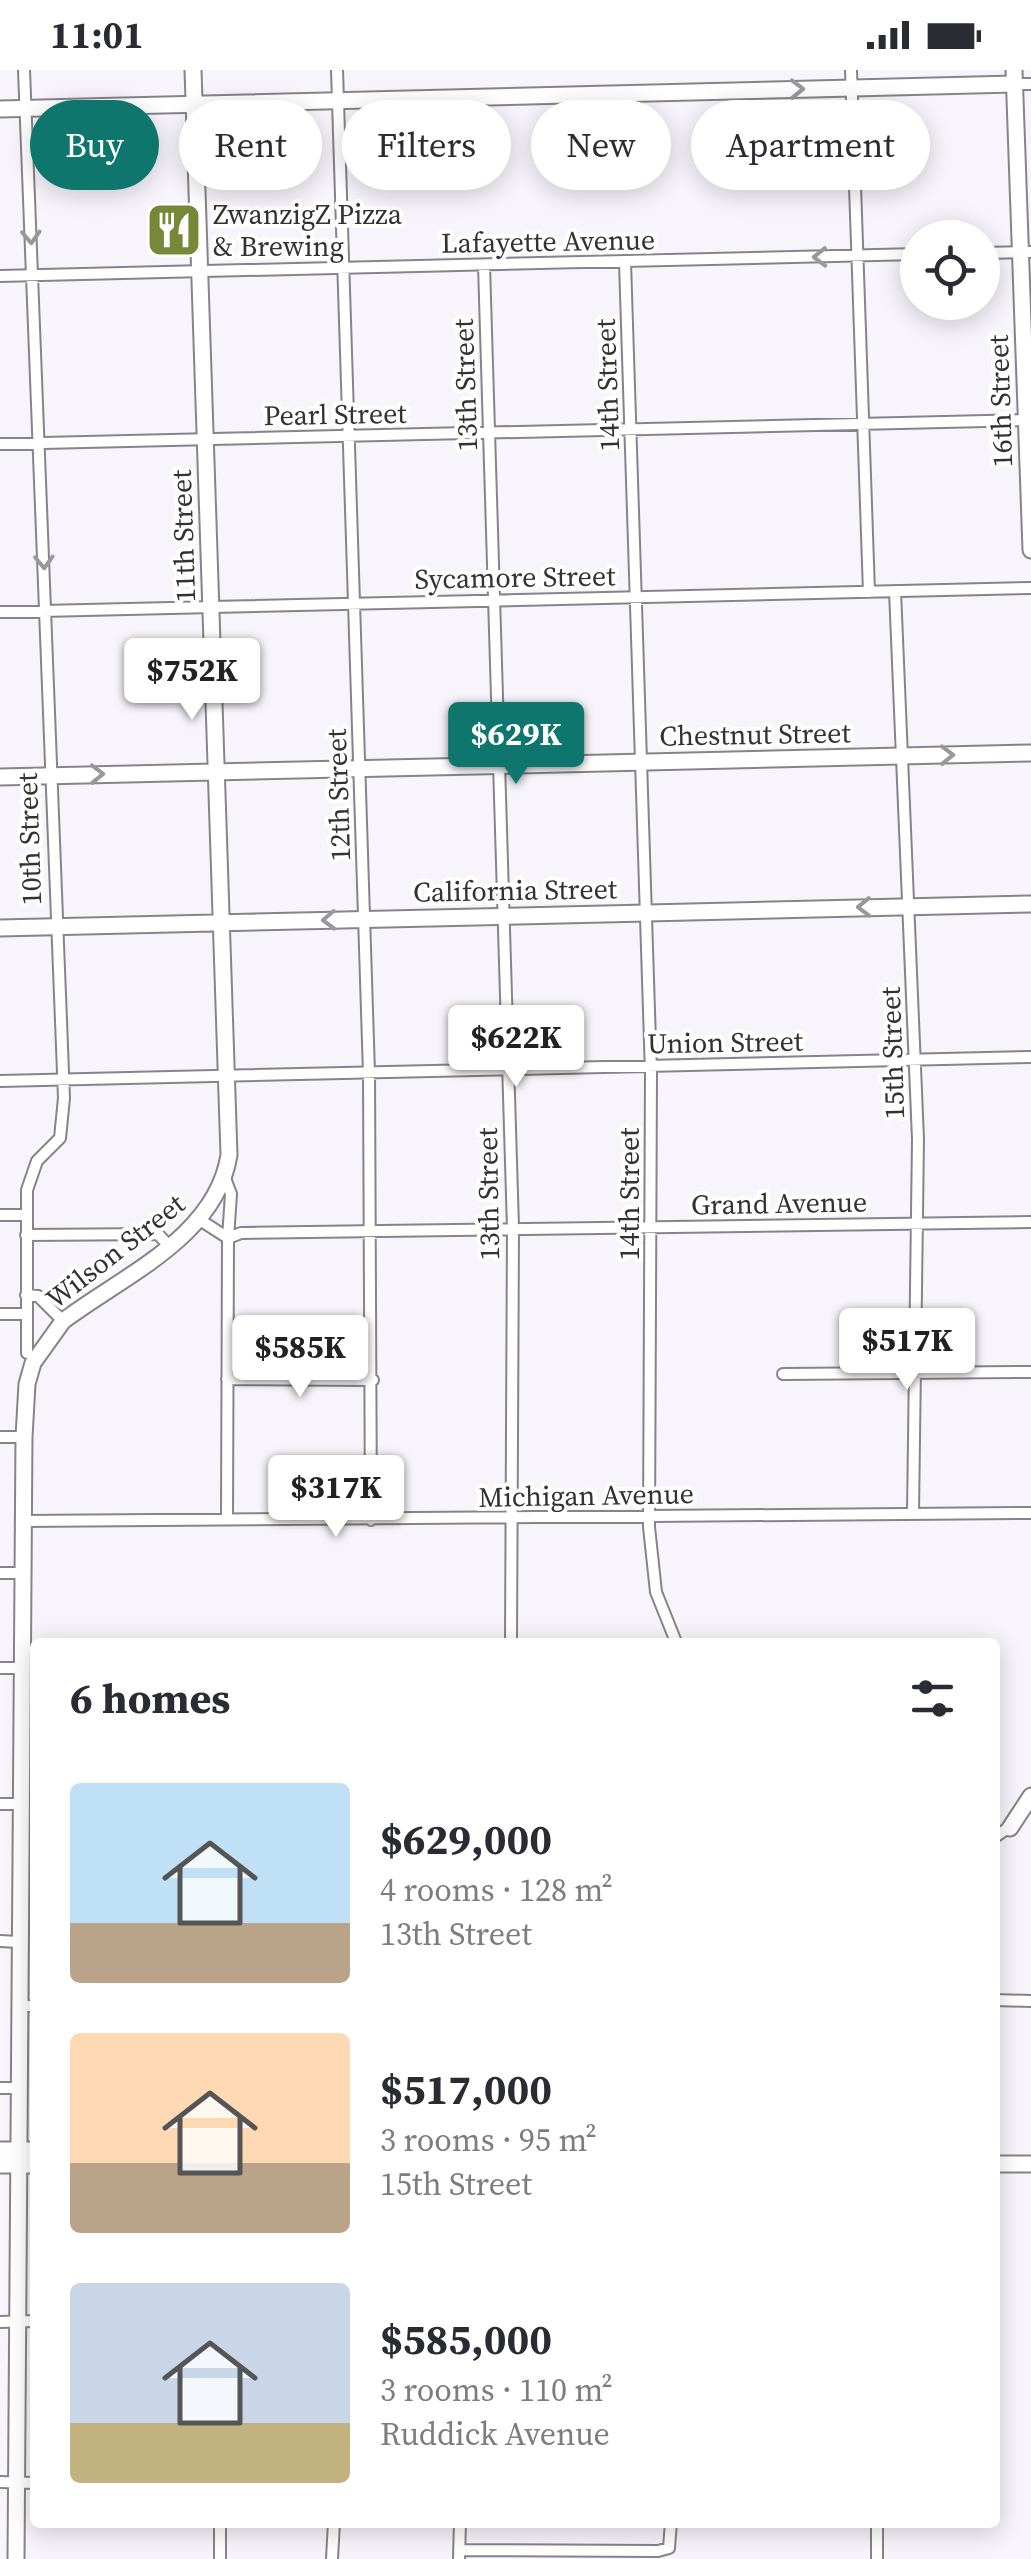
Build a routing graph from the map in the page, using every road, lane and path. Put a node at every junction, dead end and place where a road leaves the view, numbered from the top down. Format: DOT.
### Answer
graph roads {
  1 [pos="24,70"];
  2 [pos="194,70"];
  3 [pos="337,70"];
  4 [pos="851,70"];
  5 [pos="1020,79"];
  6 [pos="851,88"];
  7 [pos="194,100"];
  8 [pos="322,100"];
  9 [pos="338,100"];
  10 [pos="179,104"];
  11 [pos="26,108"];
  12 [pos="0,109"];
  13 [pos="197,190"];
  14 [pos="1026,252"];
  15 [pos="1000,253"];
  16 [pos="900,255"];
  17 [pos="859,256"];
  18 [pos="626,262"];
  19 [pos="484,265"];
  20 [pos="343,268"];
  21 [pos="200,271"];
  22 [pos="32,275"];
  23 [pos="0,276"];
  24 [pos="1028,420"];
  25 [pos="863,424"];
  26 [pos="630,429"];
  27 [pos="488,432"];
  28 [pos="349,436"];
  29 [pos="205,440"];
  30 [pos="40,443"];
  31 [pos="0,444"];
  32 [pos="1031,550"];
  33 [pos="1031,588"];
  34 [pos="895,591"];
  35 [pos="869,592"];
  36 [pos="636,597"];
  37 [pos="494,601"];
  38 [pos="354,603"];
  39 [pos="210,607"];
  40 [pos="45,610"];
  41 [pos="0,612"];
  42 [pos="1031,753"];
  43 [pos="902,756"];
  44 [pos="641,762"];
  45 [pos="500,765"];
  46 [pos="359,768"];
  47 [pos="216,772"];
  48 [pos="51,776"];
  49 [pos="0,777"];
  50 [pos="1031,904"];
  51 [pos="909,906"];
  52 [pos="645,912"];
  53 [pos="504,915"];
  54 [pos="365,919"];
  55 [pos="221,923"];
  56 [pos="57,926"];
  57 [pos="0,928"];
  58 [pos="1031,1058"];
  59 [pos="916,1060"];
  60 [pos="651,1066"];
  61 [pos="508,1070"];
  62 [pos="369,1073"];
  63 [pos="226,1077"];
  64 [pos="0,1081"];
  65 [pos="63,1081"];
  66 [pos="225,1178"];
  67 [pos="26,1215"];
  68 [pos="0,1216"];
  69 [pos="200,1220"];
  70 [pos="917,1222"];
  71 [pos="1031,1222"];
  72 [pos="512,1228"];
  73 [pos="652,1228"];
  74 [pos="372,1230"];
  75 [pos="26,1235"];
  76 [pos="228,1238"];
  77 [pos="170,1246"];
  78 [pos="26,1295"];
  79 [pos="0,1314"];
  80 [pos="26,1314"];
  81 [pos="63,1321"];
  82 [pos="30,1358"];
  83 [pos="916,1372"];
  84 [pos="1031,1372"];
  85 [pos="782,1374"];
  86 [pos="228,1379"];
  87 [pos="372,1380"];
  88 [pos="0,1436"];
  89 [pos="24,1437"];
  90 [pos="1031,1513"];
  91 [pos="913,1514"];
  92 [pos="650,1517"];
  93 [pos="511,1518"];
  94 [pos="227,1520"];
  95 [pos="371,1520"];
  96 [pos="22,1521"];
  97 [pos="0,1573"];
  98 [pos="20,1573"];
  99 [pos="511,1638"];
  100 [pos="675,1638"];
  101 [pos="0,1668"];
  102 [pos="20,1668"];
  103 [pos="24,1793"];
  104 [pos="1031,1796"];
  105 [pos="0,1804"];
  106 [pos="1031,1808"];
  107 [pos="1010,1828"];
  108 [pos="1000,1834"];
  109 [pos="0,1942"];
  110 [pos="18,1942"];
  111 [pos="1000,2000"];
  112 [pos="1031,2000"];
  113 [pos="27,2006"];
  114 [pos="0,2088"];
  115 [pos="18,2088"];
  116 [pos="8,2157"];
  117 [pos="1000,2164"];
  118 [pos="1031,2164"];
  119 [pos="8,2321"];
  120 [pos="8,2482"];
  121 [pos="220,2528"];
  122 [pos="334,2528"];
  123 [pos="460,2528"];
  124 [pos="670,2528"];
  125 [pos="877,2528"];
  126 [pos="459,2554"];
  127 [pos="16,2559"];
  128 [pos="220,2559"];
  129 [pos="332,2559"];
  130 [pos="877,2559"];
  1 -- 11 [label="street, 10th Street"];
  2 -- 7 [label="street, 11th Street"];
  3 -- 9 [label="street, 12th Street"];
  4 -- 6 [label="street"];
  5 -- 6 [label="street"];
  5 -- 14 [label="street, 16th Street"];
  9 -- 6 [label="street, one-way"];
  6 -- 17 [label="street"];
  8 -- 9 [label="street"];
  9 -- 20 [label="street, 12th Street"];
  10 -- 11 [label="street"];
  11 -- 12 [label="street"];
  11 -- 22 [label="street, 10th Street, one-way"];
  13 -- 21 [label="street, 11th Street"];
  14 -- 15 [label="street"];
  14 -- 24 [label="street, 16th Street"];
  16 -- 17 [label="street, Lafayette Avenue"];
  17 -- 18 [label="street, Lafayette Avenue, one-way"];
  17 -- 25 [label="street"];
  18 -- 19 [label="street, Lafayette Avenue"];
  18 -- 26 [label="street, 14th Street"];
  19 -- 20 [label="street, Lafayette Avenue"];
  19 -- 27 [label="street, 13th Street"];
  20 -- 21 [label="street, Lafayette Avenue"];
  20 -- 28 [label="street, 12th Street"];
  21 -- 22 [label="street, Lafayette Avenue"];
  21 -- 29 [label="street, 11th Street"];
  22 -- 23 [label="street, Lafayette Avenue"];
  22 -- 30 [label="street, 10th Street"];
  24 -- 25 [label="street, Pearl Street"];
  24 -- 32 [label="street, 16th Street"];
  25 -- 26 [label="street, Pearl Street"];
  25 -- 35 [label="street"];
  26 -- 27 [label="street, Pearl Street"];
  26 -- 36 [label="street, 14th Street"];
  27 -- 28 [label="street, Pearl Street"];
  27 -- 37 [label="street, 13th Street"];
  28 -- 29 [label="street, Pearl Street"];
  28 -- 38 [label="street, 12th Street"];
  29 -- 30 [label="street, Pearl Street"];
  29 -- 39 [label="street, 11th Street"];
  30 -- 31 [label="street, Pearl Street"];
  30 -- 40 [label="street, 10th Street, one-way"];
  33 -- 34 [label="street, Sycamore Street"];
  34 -- 35 [label="street, Sycamore Street"];
  34 -- 43 [label="street, 15th Street"];
  35 -- 36 [label="street, Sycamore Street"];
  36 -- 37 [label="street, Sycamore Street"];
  36 -- 44 [label="street, 14th Street"];
  37 -- 38 [label="street, Sycamore Street"];
  37 -- 45 [label="street, 13th Street"];
  38 -- 39 [label="street, Sycamore Street"];
  38 -- 46 [label="street, 12th Street"];
  39 -- 40 [label="street, Sycamore Street"];
  39 -- 47 [label="street, 11th Street"];
  40 -- 41 [label="street, Sycamore Street"];
  40 -- 48 [label="street, 10th Street"];
  43 -- 42 [label="street, Chestnut Street, one-way"];
  43 -- 44 [label="street, Chestnut Street"];
  43 -- 51 [label="street, 15th Street"];
  44 -- 45 [label="street, Chestnut Street"];
  44 -- 52 [label="street, 14th Street"];
  45 -- 46 [label="street, Chestnut Street"];
  45 -- 53 [label="street, 13th Street"];
  46 -- 47 [label="street, Chestnut Street"];
  46 -- 54 [label="street, 12th Street"];
  48 -- 47 [label="street, Chestnut Street, one-way"];
  47 -- 55 [label="street, 11th Street"];
  48 -- 49 [label="street, Chestnut Street"];
  48 -- 56 [label="street, 10th Street"];
  50 -- 51 [label="street, California Street"];
  51 -- 52 [label="street, California Street, one-way"];
  51 -- 59 [label="street, 15th Street"];
  52 -- 53 [label="street, California Street"];
  52 -- 60 [label="street, 14th Street"];
  53 -- 54 [label="street, California Street"];
  53 -- 61 [label="street, 13th Street"];
  54 -- 55 [label="street, California Street, one-way"];
  54 -- 62 [label="street, 12th Street"];
  55 -- 56 [label="street, California Street"];
  55 -- 63 [label="street, 11th Street"];
  56 -- 57 [label="street, California Street"];
  56 -- 65 [label="street, 10th Street"];
  58 -- 59 [label="street, Union Street"];
  59 -- 60 [label="street, Union Street"];
  59 -- 70 [label="street, 15th Street"];
  60 -- 61 [label="street, Union Street"];
  60 -- 73 [label="street, 14th Street"];
  61 -- 62 [label="street, Union Street"];
  61 -- 72 [label="street, 13th Street"];
  62 -- 63 [label="street, Union Street"];
  62 -- 74 [label="street, 12th Street"];
  63 -- 65 [label="street, Union Street"];
  63 -- 66 [label="street, 11th Street"];
  64 -- 65 [label="street, Union Street"];
  65 -- 67 [label="street, 10th Street"];
  66 -- 69 [label="street, Wilson Street"];
  66 -- 76 [label="street, 11th Street"];
  67 -- 68 [label="street"];
  67 -- 75 [label="street, 10th Street"];
  69 -- 76 [label="street"];
  69 -- 77 [label="street, Wilson Street"];
  70 -- 71 [label="street, Grand Avenue"];
  70 -- 73 [label="street, Grand Avenue"];
  70 -- 83 [label="street, 15th Street"];
  72 -- 73 [label="street, Grand Avenue"];
  72 -- 74 [label="street, Grand Avenue"];
  72 -- 93 [label="street, 13th Street"];
  73 -- 92 [label="street, 14th Street"];
  74 -- 76 [label="street, Grand Avenue"];
  74 -- 87 [label="street, 12th Street"];
  75 -- 77 [label="street"];
  75 -- 78 [label="street, 10th Street"];
  76 -- 86 [label="street, 11th Street"];
  77 -- 81 [label="street, Wilson Street"];
  78 -- 80 [label="street, 10th Street"];
  78 -- 81 [label="street"];
  79 -- 80 [label="street"];
  80 -- 82 [label="street, 10th Street"];
  81 -- 82 [label="street, Wilson Street"];
  82 -- 89 [label="street, 10th Street"];
  83 -- 84 [label="street"];
  83 -- 85 [label="street"];
  83 -- 91 [label="street, 15th Street"];
  86 -- 87 [label="street"];
  86 -- 94 [label="street, 11th Street"];
  87 -- 95 [label="street, 12th Street"];
  88 -- 89 [label="street"];
  89 -- 96 [label="street, 10th Street"];
  90 -- 91 [label="street, Michigan Avenue"];
  91 -- 92 [label="street, Michigan Avenue"];
  92 -- 93 [label="street, Michigan Avenue"];
  92 -- 100 [label="street, 14th Street"];
  93 -- 95 [label="street, Michigan Avenue"];
  93 -- 99 [label="street, 13th Street"];
  94 -- 95 [label="street, Michigan Avenue"];
  94 -- 96 [label="street, Michigan Avenue"];
  96 -- 98 [label="street, 10th Street"];
  97 -- 98 [label="street"];
  98 -- 102 [label="street, 10th Street"];
  101 -- 102 [label="street"];
  102 -- 103 [label="street, 10th Street"];
  103 -- 105 [label="street"];
  103 -- 110 [label="street, 10th Street"];
  104 -- 107 [label="street"];
  106 -- 107 [label="street"];
  107 -- 108 [label="street"];
  109 -- 110 [label="street"];
  110 -- 113 [label="street, 10th Street"];
  111 -- 112 [label="street"];
  113 -- 115 [label="street, 10th Street"];
  114 -- 115 [label="street"];
  115 -- 116 [label="street, 10th Street"];
  116 -- 119 [label="street, 10th Street"];
  117 -- 118 [label="street"];
  119 -- 120 [label="street, 10th Street"];
  120 -- 127 [label="street, 10th Street"];
  121 -- 128 [label="street"];
  122 -- 129 [label="street"];
  123 -- 126 [label="street"];
  124 -- 126 [label="street"];
  125 -- 130 [label="street"];
}
